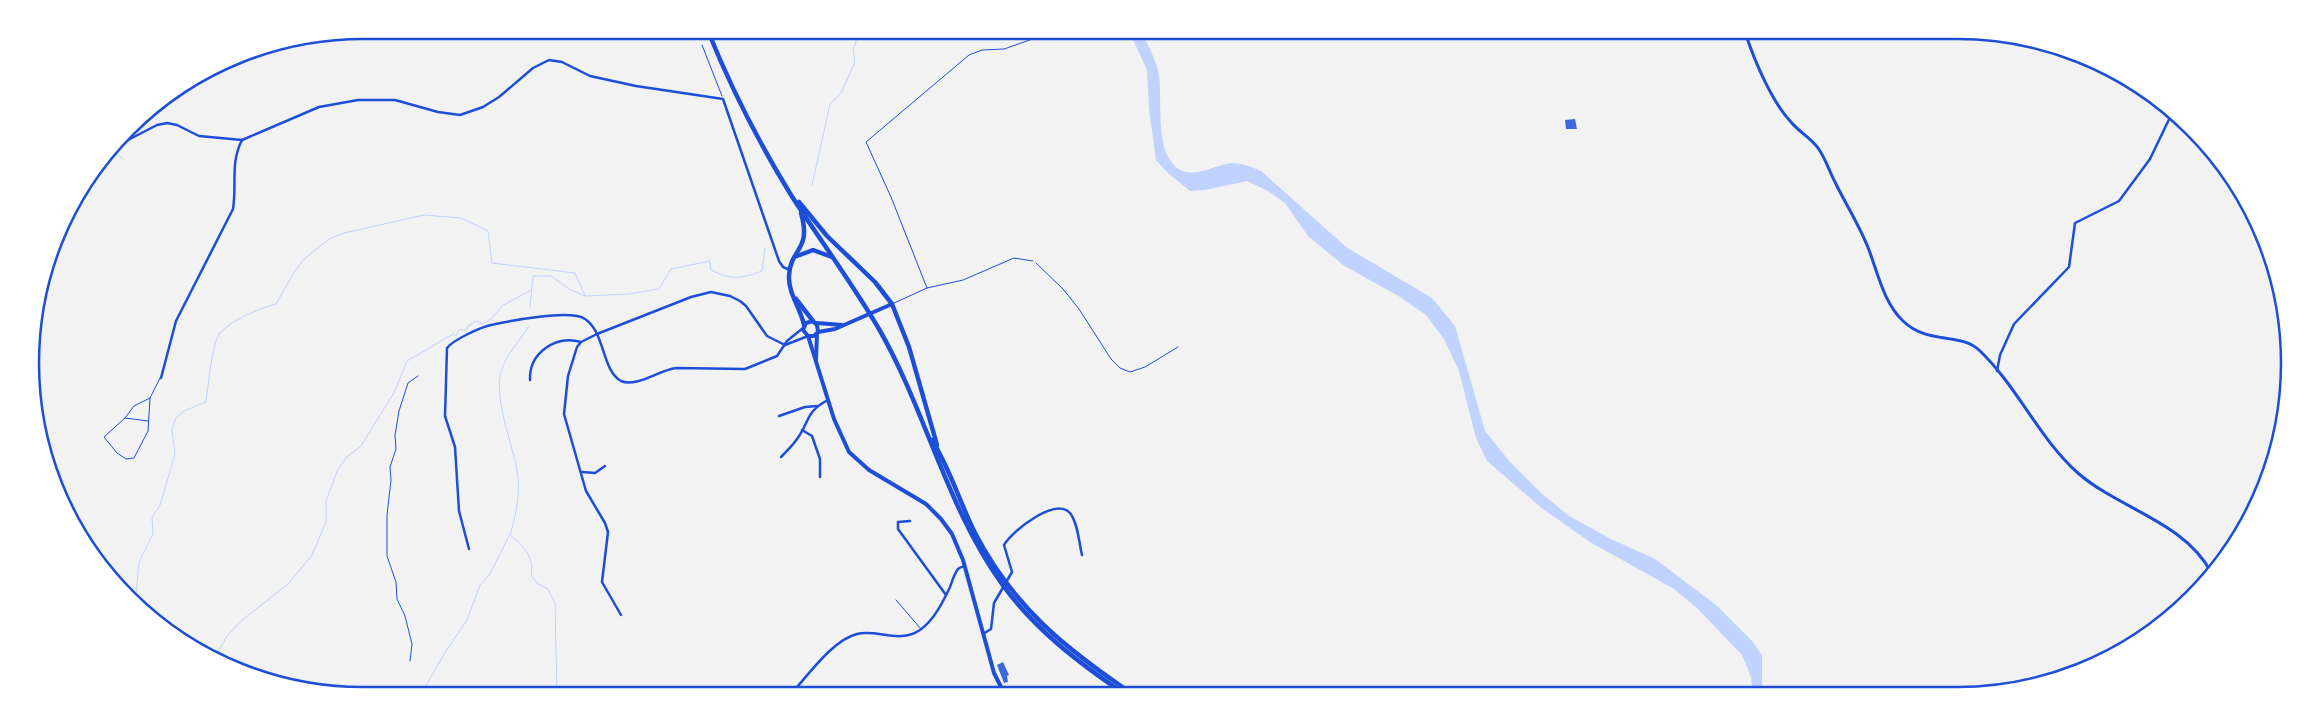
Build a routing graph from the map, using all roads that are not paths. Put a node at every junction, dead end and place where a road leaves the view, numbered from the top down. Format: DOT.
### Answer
graph roads {
  1 [pos="712,39"];
  2 [pos="1033,39"];
  3 [pos="1748,39"];
  4 [pos="2170,118"];
  5 [pos="131,137"];
  6 [pos="242,140"];
  7 [pos="788,190"];
  8 [pos="800,209"];
  9 [pos="796,257"];
  10 [pos="833,258"];
  11 [pos="1034,261"];
  12 [pos="790,270"];
  13 [pos="927,288"];
  14 [pos="795,298"];
  15 [pos="892,304"];
  16 [pos="815,322"];
  17 [pos="842,325"];
  18 [pos="803,326"];
  19 [pos="817,332"];
  20 [pos="597,334"];
  21 [pos="808,336"];
  22 [pos="581,342"];
  23 [pos="785,345"];
  24 [pos="816,359"];
  25 [pos="1997,372"];
  26 [pos="161,378"];
  27 [pos="530,380"];
  28 [pos="150,398"];
  29 [pos="828,400"];
  30 [pos="817,406"];
  31 [pos="779,416"];
  32 [pos="125,418"];
  33 [pos="149,421"];
  34 [pos="802,430"];
  35 [pos="929,434"];
  36 [pos="940,454"];
  37 [pos="782,457"];
  38 [pos="605,466"];
  39 [pos="582,472"];
  40 [pos="820,477"];
  41 [pos="910,521"];
  42 [pos="469,549"];
  43 [pos="1082,555"];
  44 [pos="964,566"];
  45 [pos="2208,568"];
  46 [pos="946,595"];
  47 [pos="896,600"];
  48 [pos="621,615"];
  49 [pos="921,629"];
  50 [pos="983,634"];
  51 [pos="797,687"];
  52 [pos="1001,687"];
  53 [pos="1115,687"];
  54 [pos="1123,687"];
  1 -- 7 [label="highway"];
  2 -- 13 [label="lane"];
  3 -- 25 [label="street"];
  4 -- 25 [label="street"];
  5 -- 6 [label="street"];
  6 -- 12 [label="street"];
  6 -- 26 [label="street"];
  7 -- 8 [label="highway"];
  7 -- 15 [label="highway"];
  8 -- 9 [label="highway"];
  8 -- 10 [label="highway"];
  9 -- 10 [label="highway"];
  9 -- 12 [label="highway"];
  10 -- 35 [label="highway"];
  11 -- 13 [label="lane"];
  12 -- 14 [label="highway"];
  13 -- 15 [label="lane"];
  14 -- 16 [label="highway"];
  14 -- 18 [label="highway"];
  15 -- 17 [label="main road"];
  15 -- 36 [label="highway"];
  16 -- 17 [label="main road"];
  16 -- 18 [label="main road"];
  16 -- 19 [label="main road"];
  17 -- 19 [label="main road"];
  18 -- 21 [label="main road"];
  18 -- 23 [label="street"];
  19 -- 21 [label="main road"];
  19 -- 24 [label="main road"];
  20 -- 22 [label="street"];
  20 -- 23 [label="street"];
  20 -- 23 [label="street"];
  20 -- 42 [label="street"];
  21 -- 23 [label="street"];
  21 -- 24 [label="main road"];
  22 -- 27 [label="street"];
  22 -- 39 [label="street"];
  24 -- 29 [label="main road"];
  25 -- 45 [label="street"];
  26 -- 28 [label="lane"];
  28 -- 32 [label="lane"];
  28 -- 33 [label="lane"];
  29 -- 30 [label="street"];
  29 -- 44 [label="main road"];
  30 -- 31 [label="street"];
  30 -- 34 [label="street"];
  32 -- 33 [label="lane"];
  32 -- 33 [label="lane"];
  34 -- 37 [label="street"];
  34 -- 40 [label="street"];
  35 -- 36 [label="highway"];
  35 -- 53 [label="highway"];
  36 -- 54 [label="highway"];
  38 -- 39 [label="street"];
  39 -- 48 [label="street"];
  41 -- 46 [label="street"];
  43 -- 50 [label="street"];
  44 -- 46 [label="street"];
  44 -- 50 [label="main road"];
  46 -- 49 [label="street"];
  47 -- 49 [label="lane"];
  49 -- 51 [label="street"];
  50 -- 52 [label="main road"];
}
